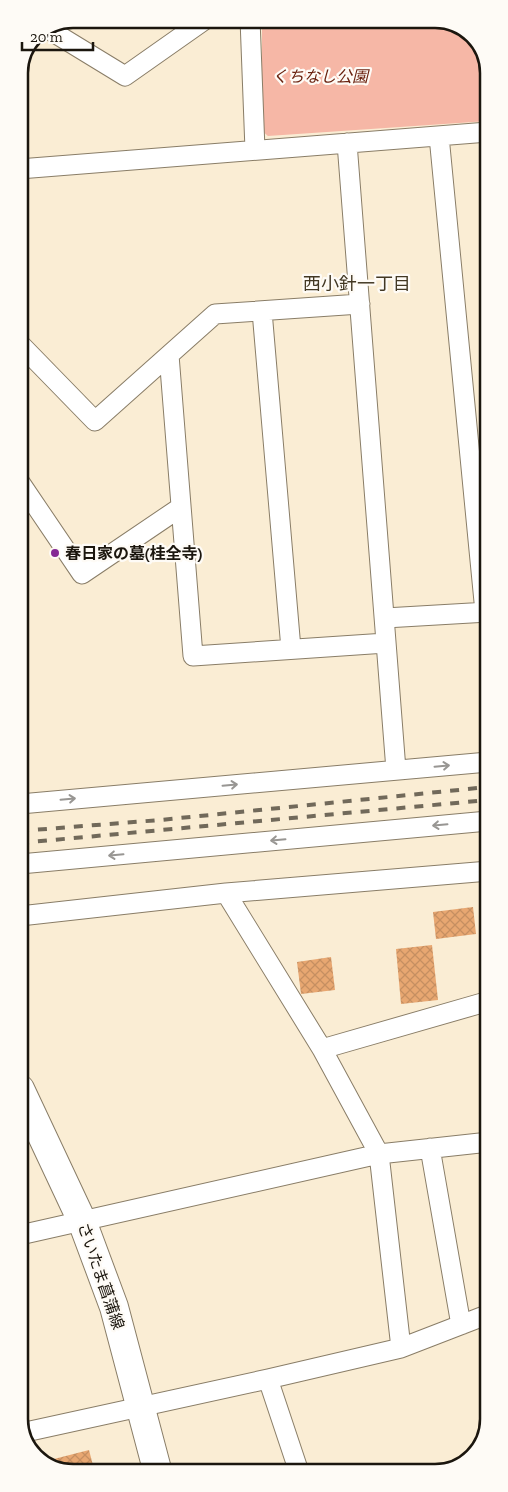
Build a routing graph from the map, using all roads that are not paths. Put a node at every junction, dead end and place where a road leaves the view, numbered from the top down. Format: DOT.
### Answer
graph roads {
  1 [pos="193,28"];
  2 [pos="250,28"];
  3 [pos="53,32"];
  4 [pos="480,133"];
  5 [pos="439,136"];
  6 [pos="347,143"];
  7 [pos="255,150"];
  8 [pos="28,168"];
  9 [pos="360,304"];
  10 [pos="262,311"];
  11 [pos="28,352"];
  12 [pos="169,356"];
  13 [pos="28,494"];
  14 [pos="181,507"];
  15 [pos="480,543"];
  16 [pos="480,612"];
  17 [pos="384,618"];
  18 [pos="386,643"];
  19 [pos="292,649"];
  20 [pos="480,763"];
  21 [pos="396,770"];
  22 [pos="28,803"];
  23 [pos="480,822"];
  24 [pos="28,863"];
  25 [pos="480,872"];
  26 [pos="226,893"];
  27 [pos="28,915"];
  28 [pos="480,1004"];
  29 [pos="322,1049"];
  30 [pos="28,1106"];
  31 [pos="480,1143"];
  32 [pos="430,1148"];
  33 [pos="379,1154"];
  34 [pos="82,1221"];
  35 [pos="28,1233"];
  36 [pos="480,1317"];
  37 [pos="462,1324"];
  38 [pos="401,1348"];
  39 [pos="268,1379"];
  40 [pos="141,1405"];
  41 [pos="29,1430"];
  42 [pos="156,1464"];
  43 [pos="296,1464"];
  1 -- 3 [label="street"];
  2 -- 7 [label="street"];
  4 -- 5 [label="street"];
  5 -- 6 [label="street"];
  5 -- 15 [label="street"];
  6 -- 7 [label="street"];
  6 -- 9 [label="street"];
  7 -- 8 [label="street"];
  9 -- 10 [label="street"];
  9 -- 17 [label="street"];
  10 -- 12 [label="street"];
  10 -- 19 [label="street"];
  11 -- 12 [label="street"];
  12 -- 14 [label="street"];
  13 -- 14 [label="street"];
  14 -- 19 [label="street"];
  16 -- 17 [label="street"];
  17 -- 18 [label="street"];
  18 -- 19 [label="street"];
  18 -- 21 [label="street"];
  21 -- 20 [label="street, one-way"];
  22 -- 21 [label="street, one-way"];
  23 -- 24 [label="street, one-way"];
  25 -- 26 [label="street"];
  26 -- 27 [label="street"];
  26 -- 29 [label="street"];
  28 -- 29 [label="street"];
  29 -- 33 [label="street"];
  30 -- 34 [label="main road, さいたま菖蒲線"];
  31 -- 32 [label="street"];
  32 -- 33 [label="street"];
  32 -- 37 [label="street"];
  33 -- 34 [label="street"];
  33 -- 38 [label="street"];
  34 -- 35 [label="street"];
  34 -- 40 [label="main road, さいたま菖蒲線"];
  36 -- 37 [label="street"];
  37 -- 38 [label="street"];
  38 -- 39 [label="street"];
  39 -- 40 [label="street"];
  39 -- 43 [label="street"];
  40 -- 41 [label="street"];
  40 -- 42 [label="main road, さいたま菖蒲線"];
}
